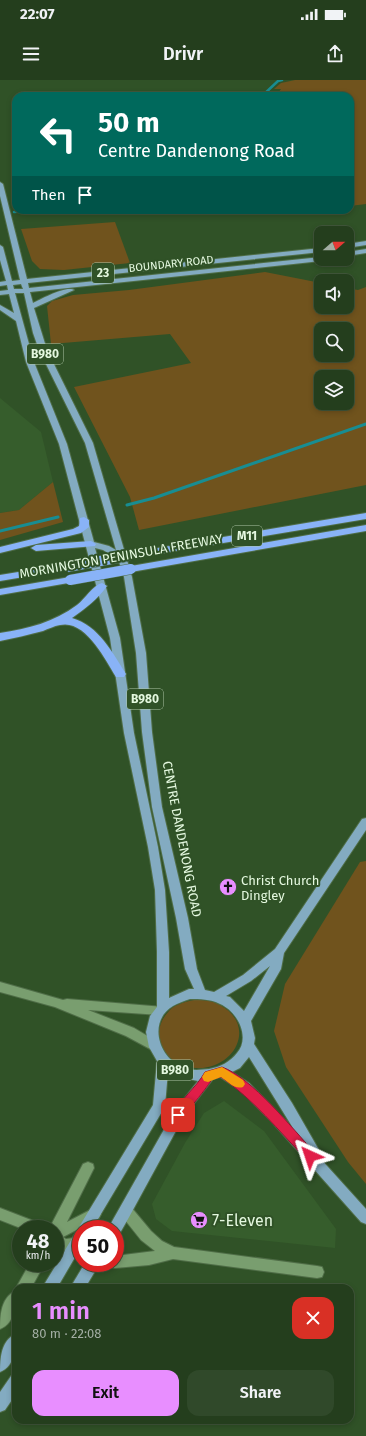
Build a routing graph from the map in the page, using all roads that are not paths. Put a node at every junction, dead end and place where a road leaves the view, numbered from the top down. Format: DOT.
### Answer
graph roads {
  1 [pos="0,184"];
  2 [pos="366,243"];
  3 [pos="354,245"];
  4 [pos="0,247"];
  5 [pos="314,251"];
  6 [pos="366,251"];
  7 [pos="354,253"];
  8 [pos="314,260"];
  9 [pos="3,268"];
  10 [pos="24,281"];
  11 [pos="10,283"];
  12 [pos="0,284"];
  13 [pos="88,284"];
  14 [pos="27,290"];
  15 [pos="12,292"];
  16 [pos="0,293"];
  17 [pos="30,306"];
  18 [pos="0,307"];
  19 [pos="16,307"];
  20 [pos="19,320"];
  21 [pos="366,516"];
  22 [pos="84,520"];
  23 [pos="366,528"];
  24 [pos="91,544"];
  25 [pos="0,551"];
  26 [pos="125,558"];
  27 [pos="0,578"];
  28 [pos="102,586"];
  29 [pos="0,592"];
  30 [pos="58,622"];
  31 [pos="0,637"];
  32 [pos="120,674"];
  33 [pos="366,822"];
  34 [pos="278,952"];
  35 [pos="0,987"];
  36 [pos="201,994"];
  37 [pos="216,996"];
  38 [pos="57,1003"];
  39 [pos="161,1009"];
  40 [pos="245,1020"];
  41 [pos="248,1044"];
  42 [pos="152,1045"];
  43 [pos="163,1062"];
  44 [pos="222,1072"];
  45 [pos="209,1075"];
  46 [pos="88,1168"];
  47 [pos="326,1173"];
  48 [pos="126,1211"];
  49 [pos="0,1214"];
  50 [pos="94,1214"];
  51 [pos="366,1218"];
  52 [pos="16,1220"];
  53 [pos="61,1220"];
  54 [pos="90,1220"];
  55 [pos="120,1220"];
  56 [pos="64,1228"];
  57 [pos="72,1252"];
  58 [pos="173,1253"];
  59 [pos="124,1261"];
  60 [pos="33,1272"];
  61 [pos="87,1272"];
  62 [pos="317,1272"];
  63 [pos="25,1284"];
  64 [pos="52,1284"];
  65 [pos="80,1284"];
  66 [pos="12,1304"];
  67 [pos="0,1322"];
  68 [pos="12,1347"];
  69 [pos="0,1365"];
  70 [pos="12,1387"];
  71 [pos="0,1405"];
  1 -- 10 [label="main road, CENTRE DANDENONG ROAD"];
  2 -- 3 [label="main road"];
  4 -- 9 [label="main road"];
  5 -- 10 [label="main road, BOUNDARY ROAD / 23"];
  6 -- 7 [label="main road"];
  8 -- 13 [label="main road, BOUNDARY ROAD / 23"];
  9 -- 11 [label="main road"];
  10 -- 11 [label="main road, BOUNDARY ROAD / 23"];
  10 -- 14 [label="main road, CENTRE DANDENONG ROAD / B980"];
  11 -- 12 [label="main road, BOUNDARY ROAD / 23"];
  11 -- 15 [label="main road, B980"];
  13 -- 14 [label="main road, BOUNDARY ROAD / 23"];
  13 -- 17 [label="main road"];
  14 -- 15 [label="main road, BOUNDARY ROAD / 23"];
  14 -- 17 [label="main road, CENTRE DANDENONG ROAD / B980"];
  15 -- 16 [label="main road, BOUNDARY ROAD / 23"];
  15 -- 19 [label="main road, B980"];
  17 -- 19 [label="main road"];
  17 -- 26 [label="main road, CENTRE DANDENONG ROAD / B980"];
  18 -- 20 [label="main road"];
  19 -- 20 [label="main road, B980"];
  20 -- 22 [label="main road, B980"];
  21 -- 26 [label="highway, MORNINGTON PENINSULA FREEWAY / M11"];
  22 -- 24 [label="main road, B980"];
  22 -- 25 [label="highway"];
  23 -- 29 [label="highway, MORNINGTON PENINSULA FREEWAY / M11, bridge"];
  24 -- 25 [label="highway"];
  24 -- 26 [label="main road"];
  24 -- 28 [label="main road, B980"];
  26 -- 27 [label="highway, MORNINGTON PENINSULA FREEWAY / M11, bridge"];
  26 -- 28 [label="main road"];
  26 -- 36 [label="main road, CENTRE DANDENONG ROAD / B980"];
  28 -- 30 [label="highway"];
  28 -- 32 [label="main road, B980"];
  30 -- 31 [label="highway"];
  30 -- 32 [label="highway"];
  32 -- 39 [label="main road, B980"];
  33 -- 34 [label="main road"];
  34 -- 37 [label="main road"];
  34 -- 40 [label="main road"];
  35 -- 38 [label="street"];
  36 -- 37 [label="main road"];
  36 -- 39 [label="main road"];
  37 -- 40 [label="main road"];
  38 -- 39 [label="street"];
  38 -- 42 [label="street"];
  39 -- 42 [label="main road, B980"];
  40 -- 41 [label="main road"];
  41 -- 44 [label="main road, B980"];
  41 -- 47 [label="main road"];
  42 -- 43 [label="main road, B980"];
  43 -- 45 [label="main road, B980"];
  43 -- 50 [label="main road"];
  44 -- 45 [label="main road, B980"];
  44 -- 47 [label="main road"];
  45 -- 48 [label="main road"];
  46 -- 53 [label="street"];
  47 -- 51 [label="main road"];
  48 -- 55 [label="main road"];
  48 -- 58 [label="street"];
  49 -- 52 [label="street"];
  50 -- 54 [label="main road"];
  50 -- 56 [label="street"];
  57 -- 64 [label="main road"];
  58 -- 59 [label="street"];
  58 -- 62 [label="street"];
  60 -- 63 [label="street"];
  61 -- 65 [label="main road"];
  66 -- 67 [label="street"];
  68 -- 69 [label="main road"];
  70 -- 71 [label="main road"];
}
